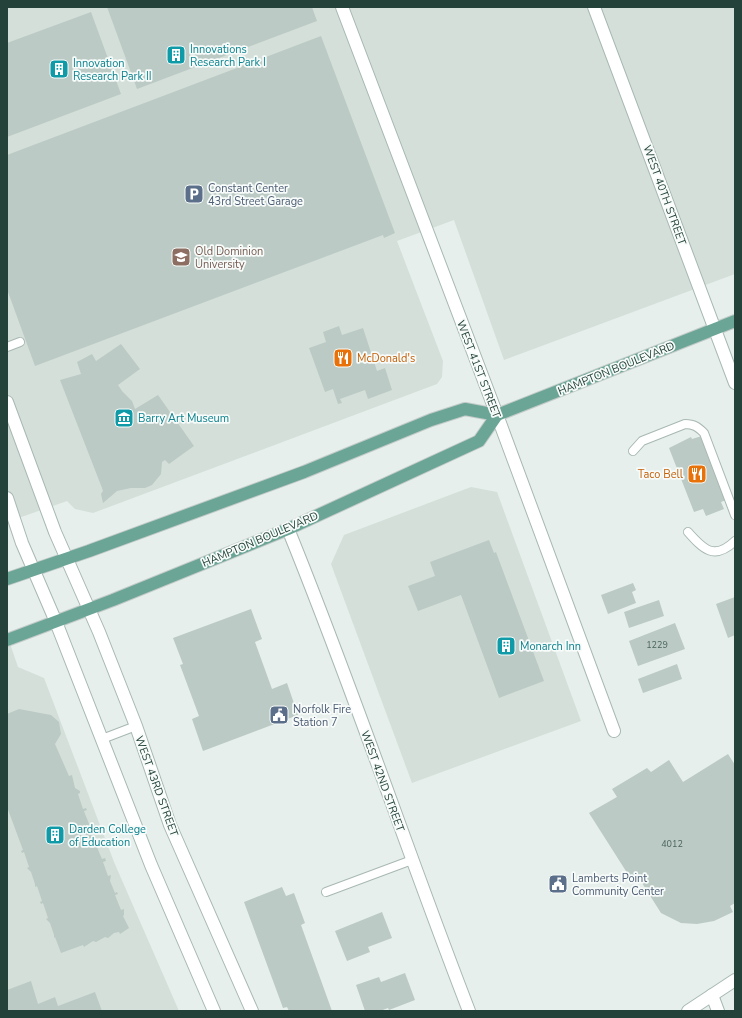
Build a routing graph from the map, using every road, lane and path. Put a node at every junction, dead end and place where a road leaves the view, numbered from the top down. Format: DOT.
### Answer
graph roads {
  1 [pos="342,7"];
  2 [pos="594,7"];
  3 [pos="735,321"];
  4 [pos="715,329"];
  5 [pos="20,342"];
  6 [pos="7,347"];
  7 [pos="735,383"];
  8 [pos="7,402"];
  9 [pos="497,415"];
  10 [pos="633,451"];
  11 [pos="7,498"];
  12 [pos="735,515"];
  13 [pos="288,529"];
  14 [pos="688,532"];
  15 [pos="735,541"];
  16 [pos="67,558"];
  17 [pos="33,569"];
  18 [pos="7,579"];
  19 [pos="89,609"];
  20 [pos="56,622"];
  21 [pos="7,640"];
  22 [pos="136,726"];
  23 [pos="614,731"];
  24 [pos="102,739"];
  25 [pos="412,860"];
  26 [pos="326,892"];
  27 [pos="735,980"];
  28 [pos="712,995"];
  29 [pos="214,1011"];
  30 [pos="252,1011"];
  31 [pos="469,1011"];
  32 [pos="688,1011"];
  33 [pos="718,1011"];
  1 -- 9 [label="street, WEST 41ST STREET"];
  2 -- 4 [label="street, WEST 40TH STREET"];
  3 -- 4 [label="main road, HAMPTON BOULEVARD"];
  4 -- 7 [label="street, WEST 40TH STREET"];
  4 -- 9 [label="main road, HAMPTON BOULEVARD"];
  5 -- 6 [label="lane"];
  8 -- 16 [label="street, WEST 43RD STREET"];
  9 -- 13 [label="main road, HAMPTON BOULEVARD"];
  9 -- 16 [label="main road"];
  9 -- 23 [label="street, WEST 41ST STREET"];
  10 -- 12 [label="lane"];
  11 -- 17 [label="street"];
  13 -- 19 [label="main road, HAMPTON BOULEVARD"];
  13 -- 25 [label="street, WEST 42ND STREET"];
  14 -- 15 [label="lane"];
  16 -- 17 [label="main road"];
  16 -- 19 [label="street, WEST 43RD STREET"];
  17 -- 18 [label="main road"];
  17 -- 20 [label="street"];
  19 -- 20 [label="main road, HAMPTON BOULEVARD"];
  19 -- 22 [label="street, WEST 43RD STREET"];
  20 -- 21 [label="main road, HAMPTON BOULEVARD"];
  20 -- 24 [label="street"];
  22 -- 24 [label="lane"];
  22 -- 30 [label="street, WEST 43RD STREET"];
  24 -- 29 [label="street"];
  25 -- 26 [label="lane"];
  25 -- 31 [label="street, WEST 42ND STREET"];
  27 -- 28 [label="street"];
  28 -- 32 [label="street"];
  28 -- 33 [label="street"];
}
